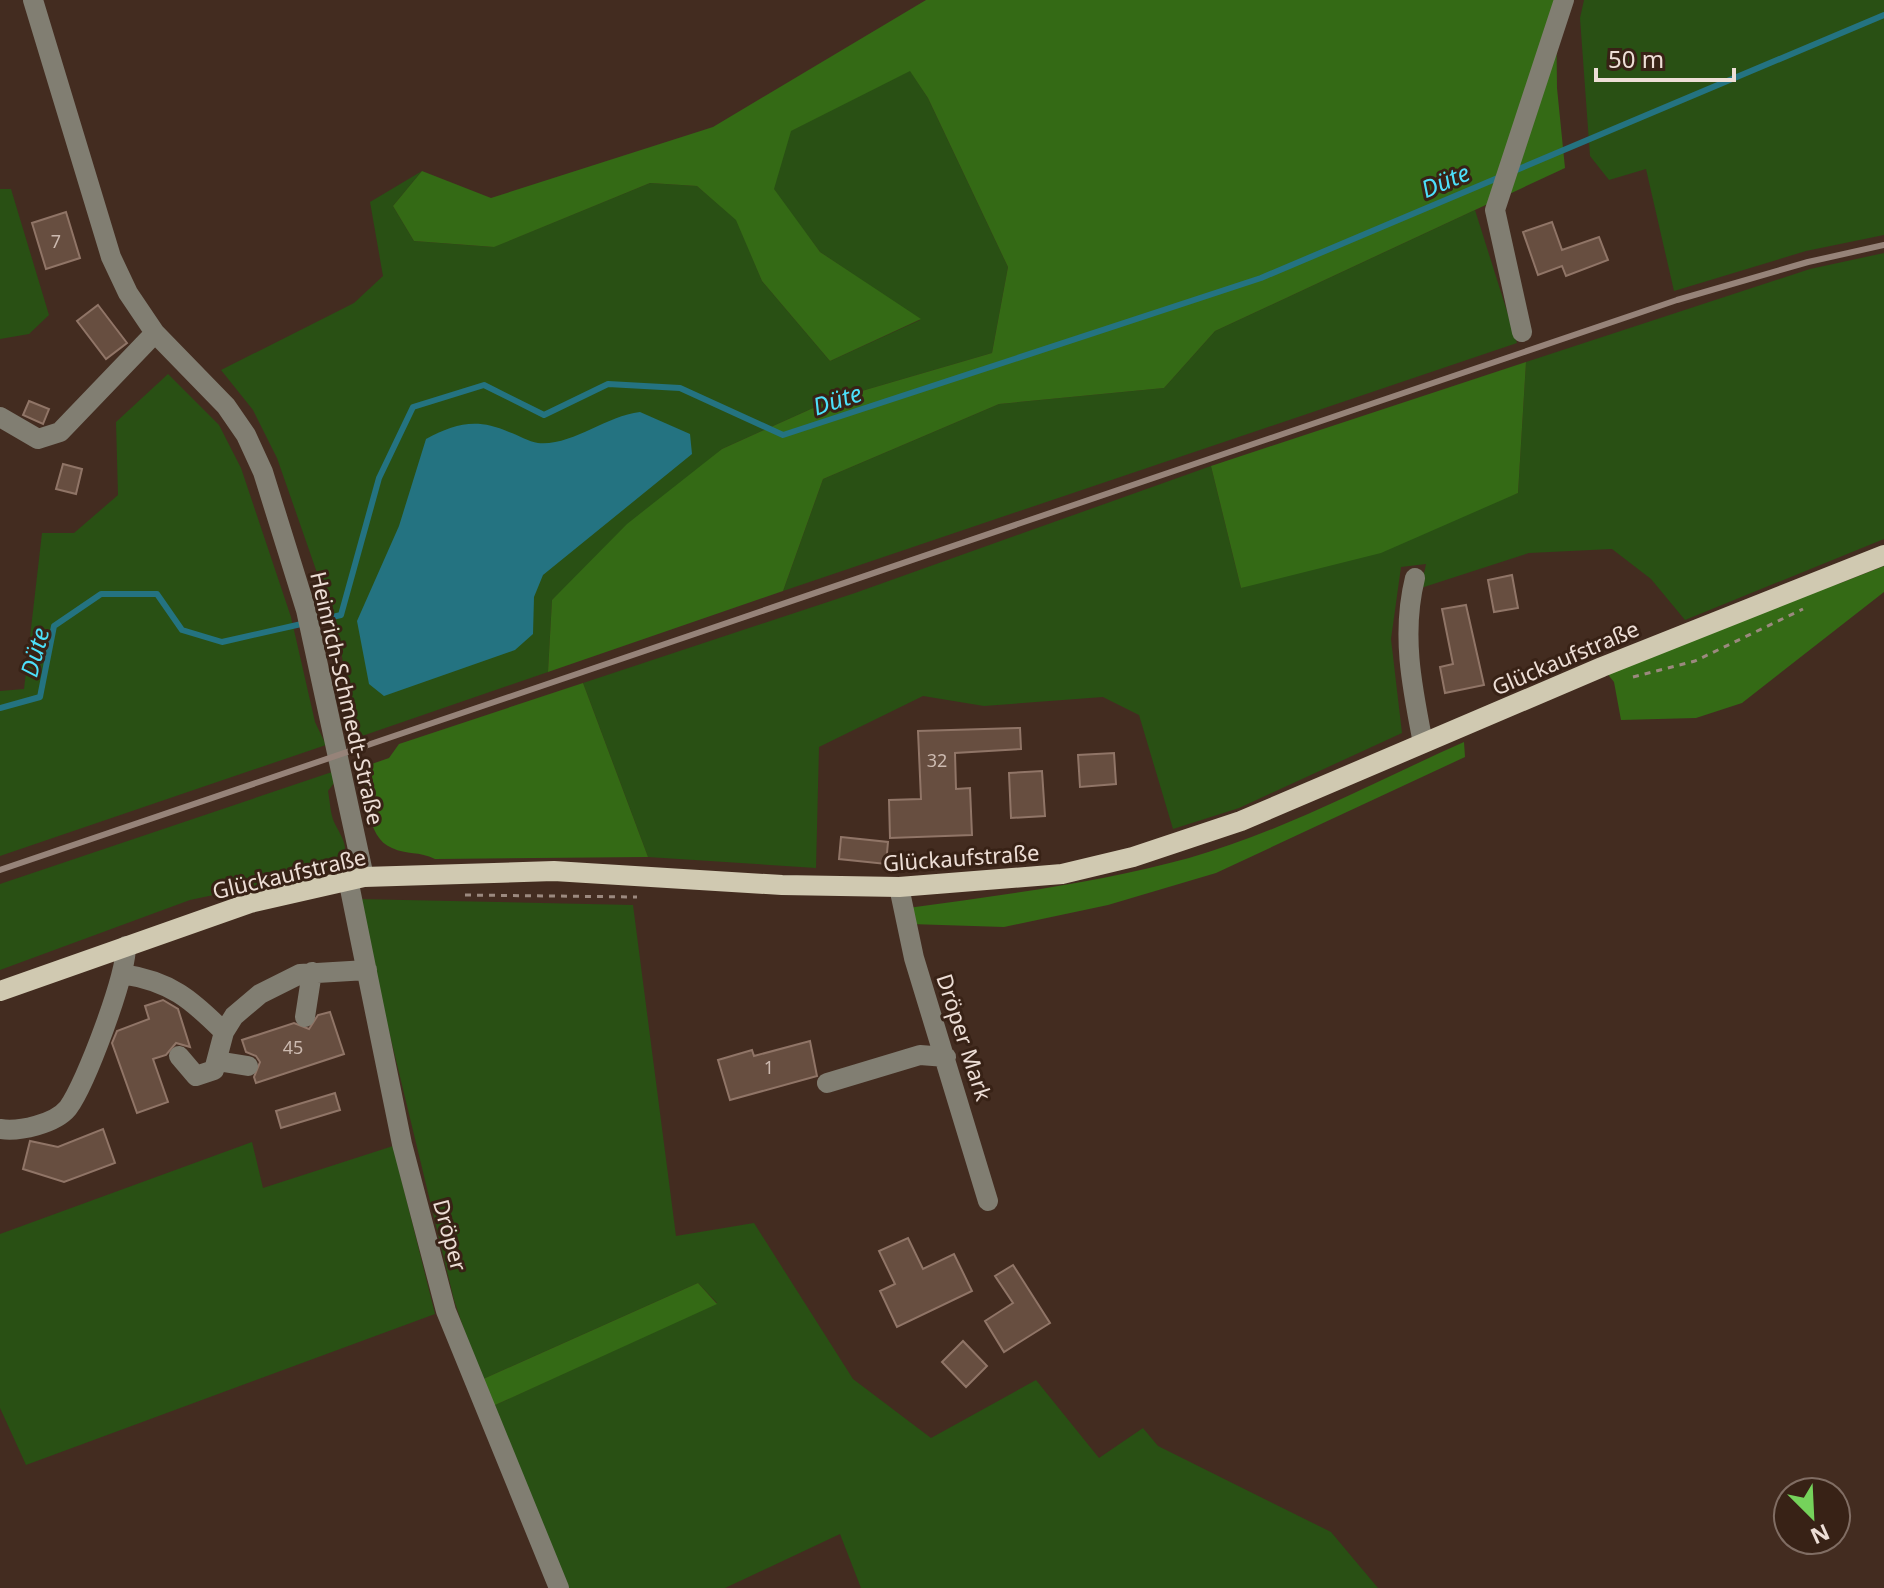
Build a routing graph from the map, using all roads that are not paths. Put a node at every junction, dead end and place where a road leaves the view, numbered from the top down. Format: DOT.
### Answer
graph roads {
  1 [pos="33,0"];
  2 [pos="1564,0"];
  3 [pos="1522,332"];
  4 [pos="155,333"];
  5 [pos="0,417"];
  6 [pos="1884,555"];
  7 [pos="1415,578"];
  8 [pos="1423,743"];
  9 [pos="356,878"];
  10 [pos="899,887"];
  11 [pos="126,946"];
  12 [pos="367,970"];
  13 [pos="312,972"];
  14 [pos="122,974"];
  15 [pos="0,991"];
  16 [pos="305,1017"];
  17 [pos="224,1032"];
  18 [pos="179,1056"];
  19 [pos="946,1057"];
  20 [pos="217,1061"];
  21 [pos="248,1066"];
  22 [pos="827,1083"];
  23 [pos="0,1129"];
  24 [pos="988,1201"];
  25 [pos="559,1588"];
  1 -- 4 [label="street, Heinrich-Schmedt-Straße"];
  2 -- 3 [label="street"];
  4 -- 5 [label="street"];
  4 -- 9 [label="street, Heinrich-Schmedt-Straße"];
  6 -- 8 [label="main road, Glückaufstraße"];
  7 -- 8 [label="street"];
  8 -- 10 [label="main road, Glückaufstraße"];
  9 -- 10 [label="main road, Glückaufstraße"];
  9 -- 11 [label="main road, Glückaufstraße"];
  9 -- 12 [label="street, Dröper"];
  10 -- 19 [label="street, Dröper Mark"];
  11 -- 14 [label="street"];
  11 -- 15 [label="main road, Glückaufstraße"];
  12 -- 13 [label="street"];
  12 -- 25 [label="street, Dröper"];
  13 -- 16 [label="street"];
  13 -- 17 [label="street"];
  14 -- 17 [label="street"];
  14 -- 23 [label="street"];
  17 -- 20 [label="street"];
  18 -- 20 [label="street"];
  19 -- 22 [label="street"];
  19 -- 24 [label="street, Dröper Mark"];
  20 -- 21 [label="street"];
}
